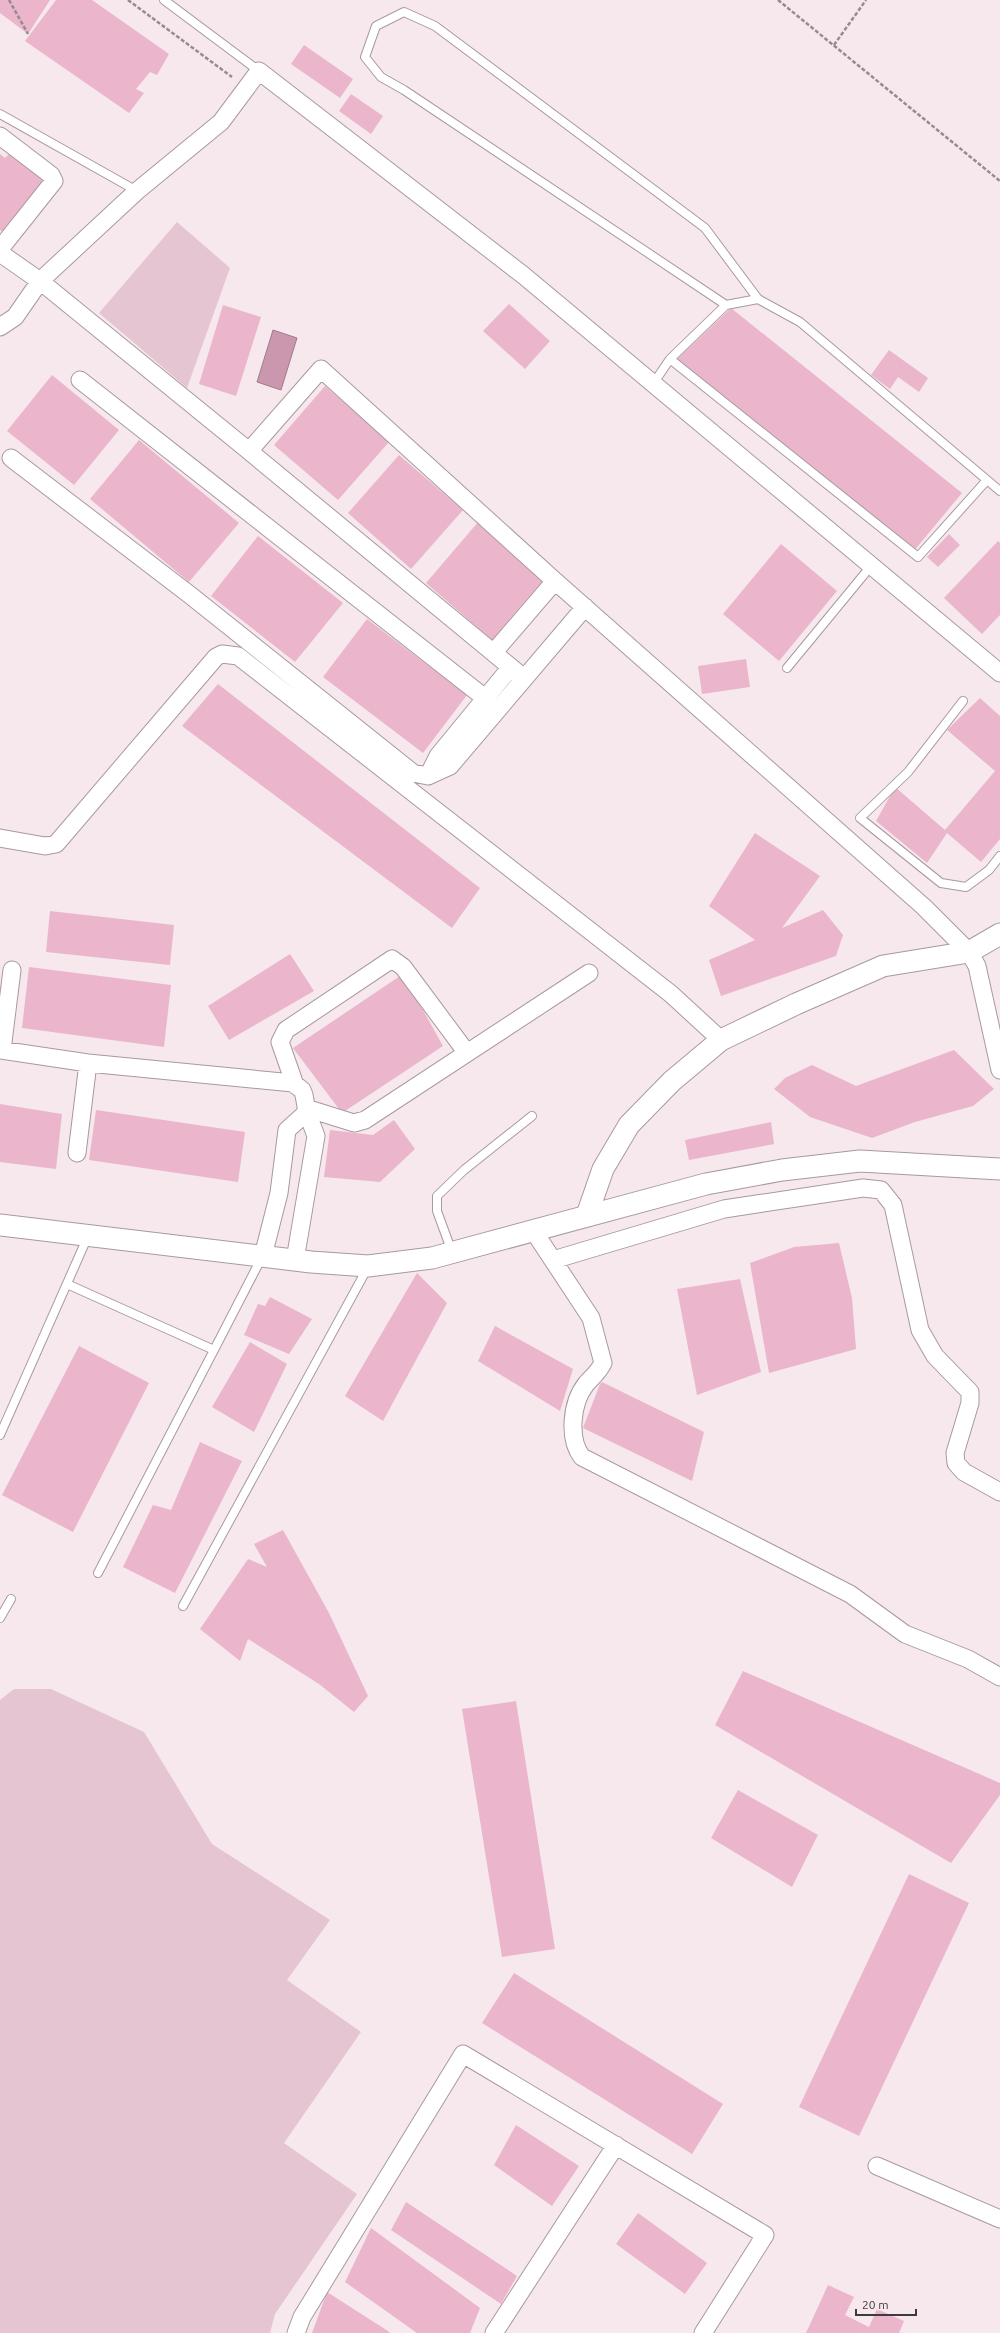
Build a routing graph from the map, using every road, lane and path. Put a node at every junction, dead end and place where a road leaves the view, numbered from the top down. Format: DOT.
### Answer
graph roads {
  1 [pos="9,0"];
  2 [pos="128,0"];
  3 [pos="164,0"];
  4 [pos="778,0"];
  5 [pos="866,0"];
  6 [pos="28,34"];
  7 [pos="834,45"];
  8 [pos="259,71"];
  9 [pos="246,86"];
  10 [pos="0,114"];
  11 [pos="0,136"];
  12 [pos="1000,181"];
  13 [pos="137,191"];
  14 [pos="0,249"];
  15 [pos="0,253"];
  16 [pos="40,280"];
  17 [pos="758,299"];
  18 [pos="726,305"];
  19 [pos="0,328"];
  20 [pos="670,359"];
  21 [pos="80,380"];
  22 [pos="653,384"];
  23 [pos="250,451"];
  24 [pos="10,458"];
  25 [pos="987,480"];
  26 [pos="1000,491"];
  27 [pos="871,566"];
  28 [pos="555,581"];
  29 [pos="585,607"];
  30 [pos="494,652"];
  31 [pos="511,667"];
  32 [pos="787,668"];
  33 [pos="1000,673"];
  34 [pos="524,678"];
  35 [pos="485,698"];
  36 [pos="964,701"];
  37 [pos="428,776"];
  38 [pos="0,838"];
  39 [pos="1000,856"];
  40 [pos="1000,934"];
  41 [pos="969,952"];
  42 [pos="12,970"];
  43 [pos="589,973"];
  44 [pos="721,1040"];
  45 [pos="1,1050"];
  46 [pos="467,1053"];
  47 [pos="88,1063"];
  48 [pos="1000,1070"];
  49 [pos="295,1085"];
  50 [pos="306,1110"];
  51 [pos="532,1116"];
  52 [pos="77,1153"];
  53 [pos="1000,1169"];
  54 [pos="587,1215"];
  55 [pos="0,1225"];
  56 [pos="533,1230"];
  57 [pos="88,1235"];
  58 [pos="452,1253"];
  59 [pos="263,1256"];
  60 [pos="295,1260"];
  61 [pos="553,1260"];
  62 [pos="368,1266"];
  63 [pos="67,1284"];
  64 [pos="214,1350"];
  65 [pos="0,1435"];
  66 [pos="1000,1492"];
  67 [pos="98,1573"];
  68 [pos="11,1599"];
  69 [pos="183,1606"];
  70 [pos="0,1618"];
  71 [pos="1000,1677"];
  72 [pos="616,2145"];
  73 [pos="877,2166"];
  74 [pos="1000,2219"];
  75 [pos="296,2333"];
  76 [pos="494,2333"];
  77 [pos="703,2333"];
  1 -- 6 [label="path"];
  2 -- 9 [label="path"];
  3 -- 8 [label="lane"];
  4 -- 7 [label="path"];
  5 -- 7 [label="path"];
  7 -- 12 [label="path"];
  8 -- 9 [label="street"];
  8 -- 22 [label="street"];
  9 -- 13 [label="street"];
  10 -- 13 [label="lane"];
  11 -- 14 [label="street"];
  13 -- 16 [label="street"];
  15 -- 16 [label="street"];
  16 -- 19 [label="street"];
  16 -- 23 [label="street"];
  17 -- 18 [label="lane"];
  17 -- 18 [label="lane"];
  17 -- 25 [label="lane"];
  18 -- 20 [label="lane"];
  20 -- 22 [label="lane"];
  20 -- 25 [label="lane"];
  21 -- 35 [label="street"];
  22 -- 27 [label="street"];
  23 -- 28 [label="street"];
  23 -- 30 [label="street"];
  24 -- 37 [label="street"];
  25 -- 26 [label="lane"];
  27 -- 32 [label="lane"];
  27 -- 33 [label="street"];
  28 -- 29 [label="street"];
  28 -- 30 [label="street"];
  29 -- 34 [label="street"];
  29 -- 41 [label="street"];
  30 -- 31 [label="street"];
  31 -- 34 [label="street"];
  31 -- 35 [label="street"];
  34 -- 37 [label="street"];
  35 -- 37 [label="street"];
  36 -- 39 [label="lane"];
  38 -- 44 [label="street"];
  40 -- 41 [label="street"];
  41 -- 44 [label="street"];
  41 -- 48 [label="street"];
  42 -- 45 [label="street"];
  43 -- 46 [label="street"];
  44 -- 54 [label="street"];
  45 -- 47 [label="street"];
  46 -- 49 [label="street"];
  46 -- 50 [label="street"];
  47 -- 49 [label="street"];
  47 -- 52 [label="street"];
  49 -- 50 [label="street"];
  50 -- 59 [label="street"];
  50 -- 60 [label="street"];
  51 -- 58 [label="lane"];
  53 -- 54 [label="street"];
  54 -- 56 [label="street"];
  55 -- 57 [label="street"];
  56 -- 58 [label="street"];
  56 -- 61 [label="street"];
  57 -- 59 [label="street"];
  57 -- 63 [label="lane"];
  58 -- 62 [label="street"];
  59 -- 60 [label="street"];
  59 -- 64 [label="lane"];
  60 -- 62 [label="street"];
  61 -- 66 [label="street"];
  61 -- 71 [label="street"];
  62 -- 69 [label="lane"];
  63 -- 64 [label="lane"];
  63 -- 65 [label="lane"];
  64 -- 67 [label="lane"];
  68 -- 70 [label="lane"];
  72 -- 75 [label="street"];
  72 -- 76 [label="street"];
  72 -- 77 [label="street"];
  73 -- 74 [label="street"];
}
